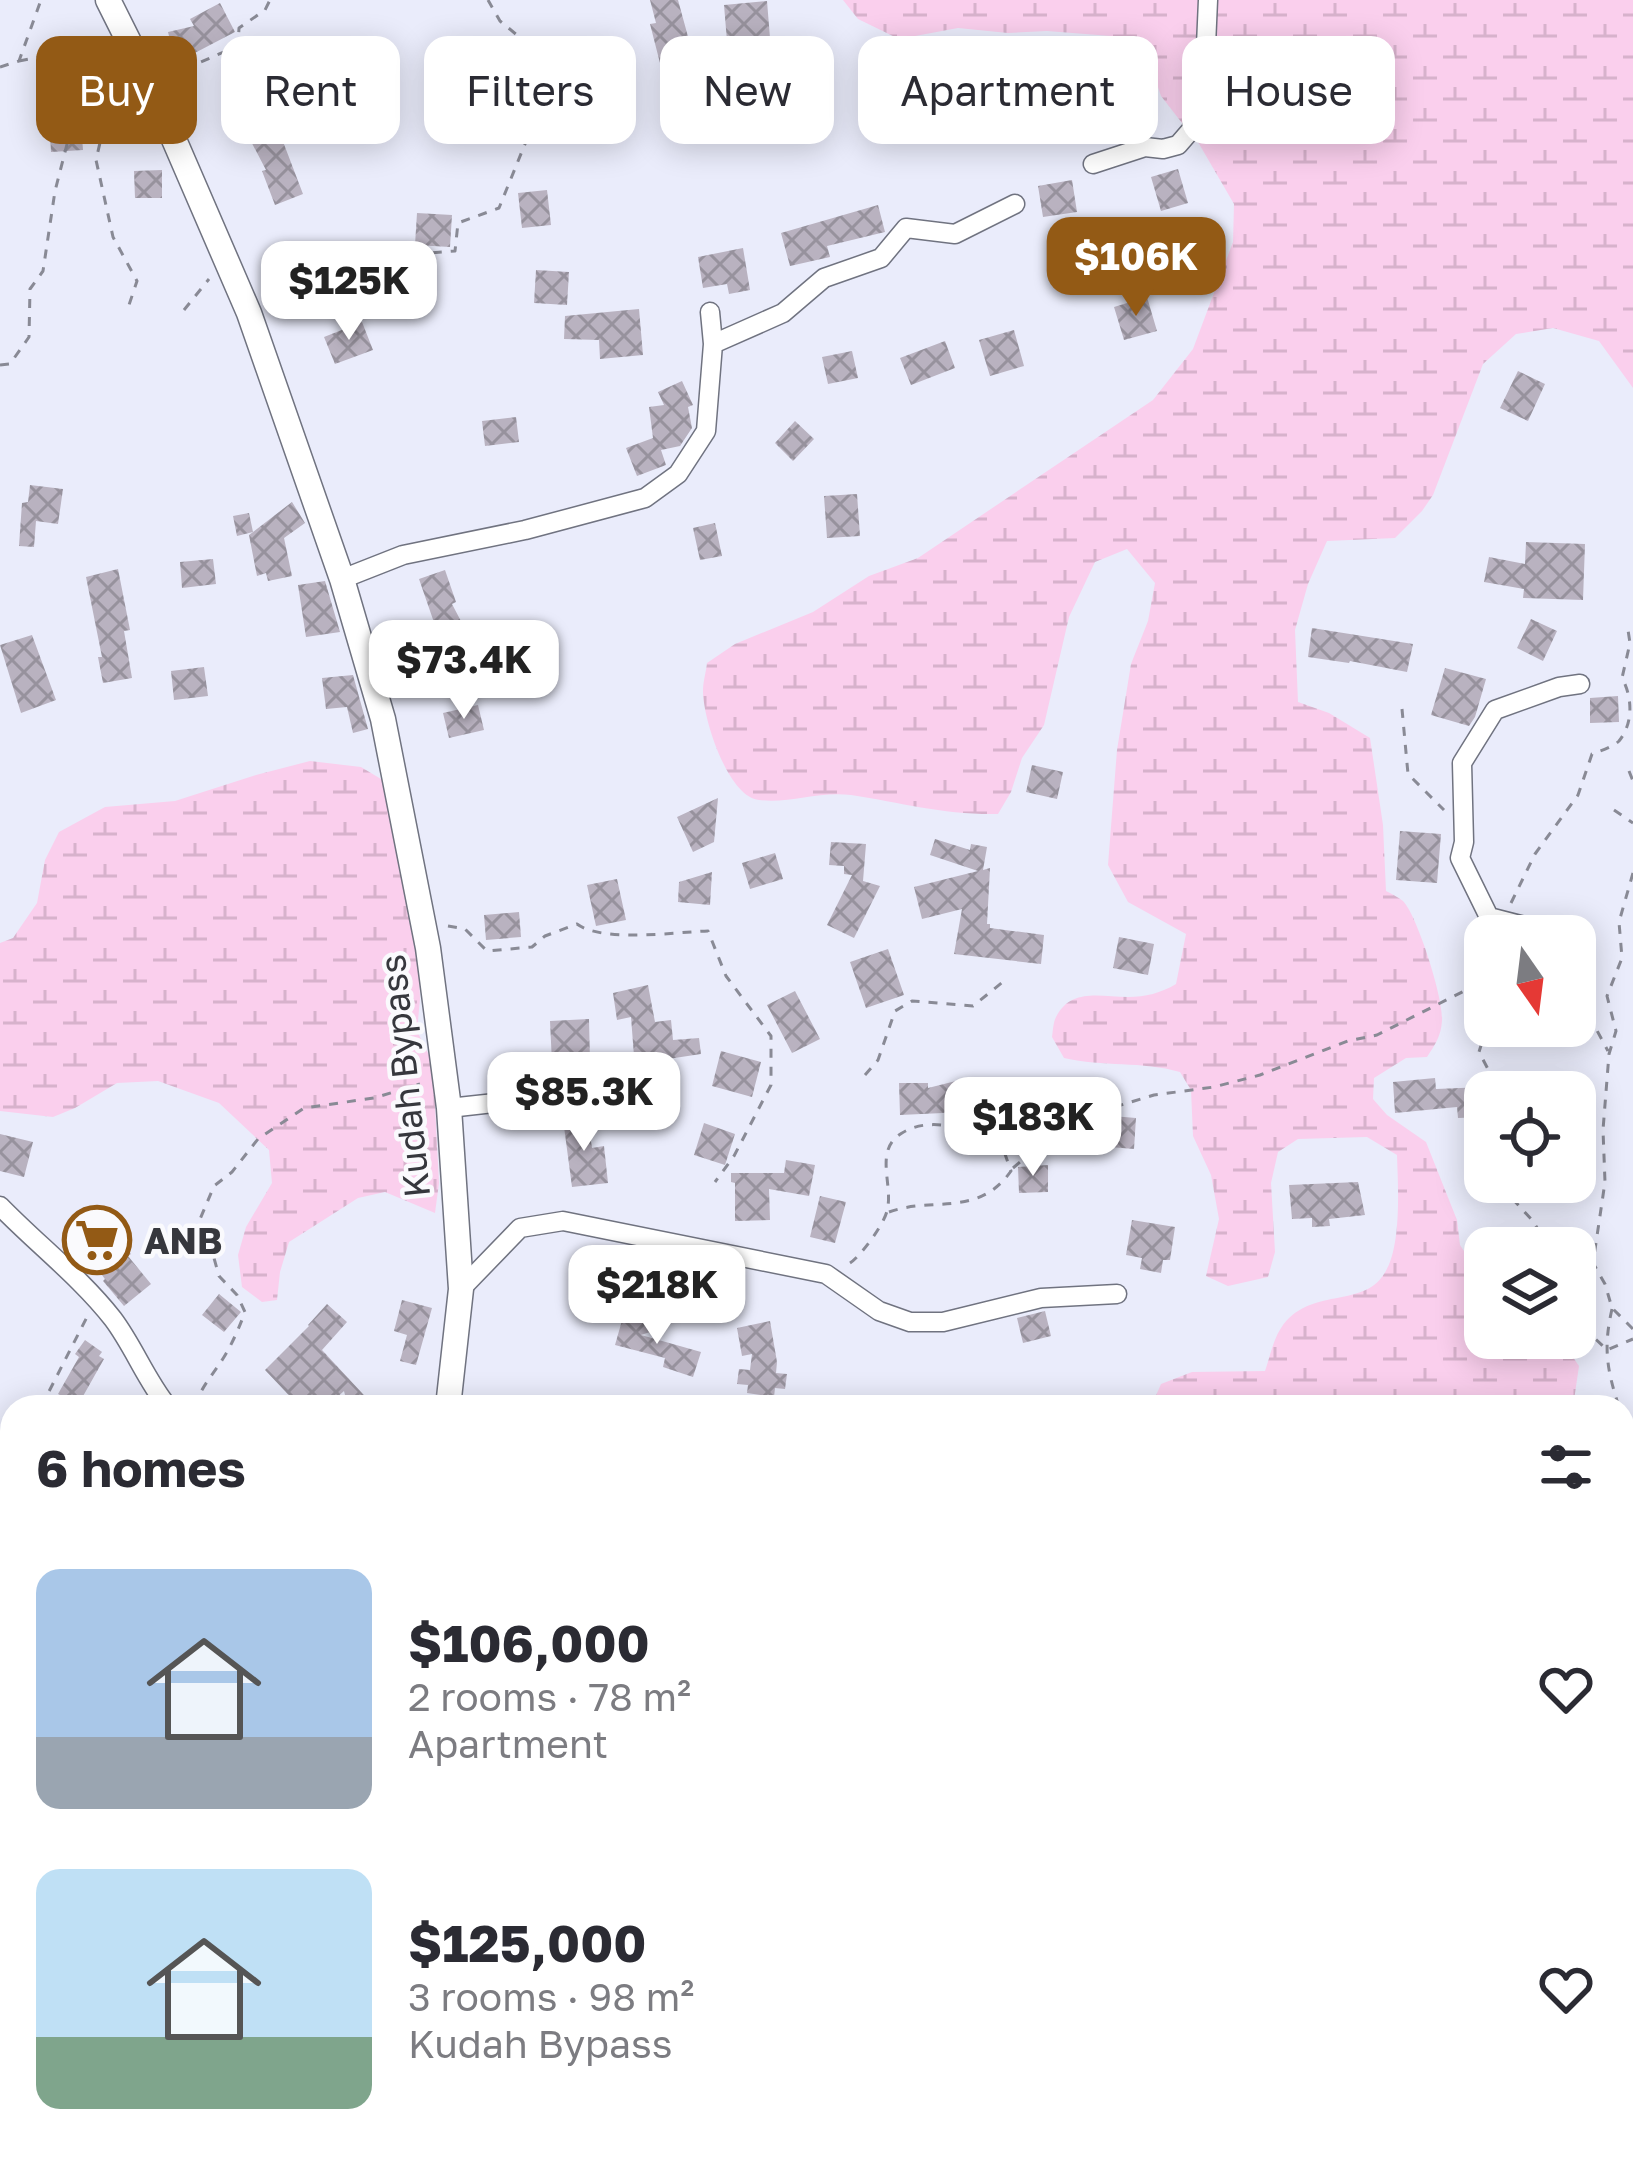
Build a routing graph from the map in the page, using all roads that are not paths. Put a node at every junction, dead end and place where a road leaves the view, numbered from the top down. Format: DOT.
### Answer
graph roads {
  1 [pos="108,0"];
  2 [pos="1208,0"];
  3 [pos="1094,164"];
  4 [pos="1015,204"];
  5 [pos="710,312"];
  6 [pos="713,344"];
  7 [pos="342,579"];
  8 [pos="1580,684"];
  9 [pos="1489,915"];
  10 [pos="613,1082"];
  11 [pos="449,1108"];
  12 [pos="0,1206"];
  13 [pos="461,1289"];
  14 [pos="1117,1294"];
  15 [pos="158,1395"];
  16 [pos="449,1395"];
  1 -- 7 [label="street, Kudah Bypass"];
  2 -- 3 [label="street"];
  4 -- 6 [label="street"];
  5 -- 6 [label="street"];
  6 -- 7 [label="street"];
  7 -- 11 [label="street, Kudah Bypass"];
  8 -- 9 [label="street"];
  10 -- 11 [label="street"];
  11 -- 13 [label="street, Kudah Bypass"];
  12 -- 15 [label="street"];
  13 -- 14 [label="street"];
  13 -- 16 [label="street, Kudah Bypass"];
}
